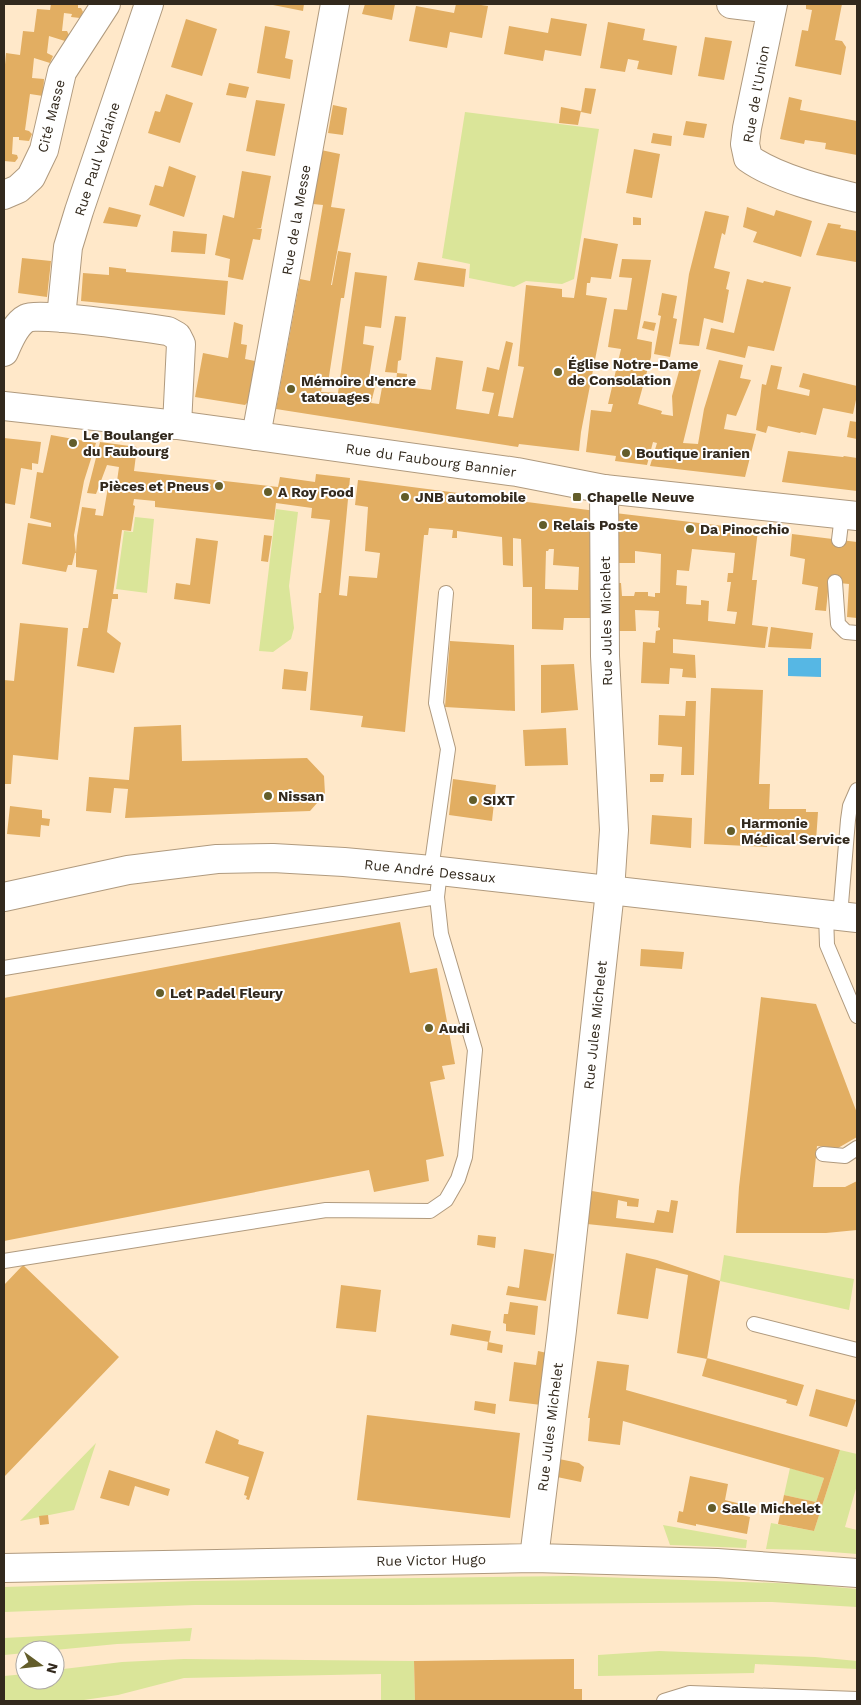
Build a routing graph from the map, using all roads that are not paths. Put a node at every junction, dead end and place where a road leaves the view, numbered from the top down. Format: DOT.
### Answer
graph roads {
  1 [pos="106,4"];
  2 [pos="149,4"];
  3 [pos="335,4"];
  4 [pos="731,4"];
  5 [pos="773,6"];
  6 [pos="4,195"];
  7 [pos="857,198"];
  8 [pos="61,318"];
  9 [pos="4,352"];
  10 [pos="4,406"];
  11 [pos="177,425"];
  12 [pos="256,436"];
  13 [pos="604,489"];
  14 [pos="846,524"];
  15 [pos="835,582"];
  16 [pos="446,593"];
  17 [pos="857,633"];
  18 [pos="857,790"];
  19 [pos="436,880"];
  20 [pos="610,891"];
  21 [pos="4,897"];
  22 [pos="841,916"];
  23 [pos="4,968"];
  24 [pos="857,1016"];
  25 [pos="857,1148"];
  26 [pos="823,1154"];
  27 [pos="4,1261"];
  28 [pos="754,1324"];
  29 [pos="857,1350"];
  30 [pos="534,1558"];
  31 [pos="4,1568"];
  32 [pos="857,1573"];
  33 [pos="857,1699"];
  34 [pos="664,1701"];
  1 -- 6 [label="street, Cité Masse"];
  2 -- 8 [label="street, Rue Paul Verlaine"];
  3 -- 12 [label="street, Rue de la Messe"];
  4 -- 5 [label="street"];
  5 -- 7 [label="street, Rue de l'Union"];
  8 -- 9 [label="street"];
  8 -- 11 [label="street"];
  10 -- 11 [label="street, Rue du Faubourg Bannier"];
  11 -- 12 [label="street, Rue du Faubourg Bannier"];
  12 -- 13 [label="street, Rue du Faubourg Bannier"];
  13 -- 14 [label="street, Rue du Faubourg Bannier"];
  13 -- 20 [label="street, Rue Jules Michelet"];
  15 -- 17 [label="lane"];
  16 -- 19 [label="lane"];
  18 -- 22 [label="lane"];
  19 -- 20 [label="street, Rue André Dessaux"];
  19 -- 21 [label="street, Rue André Dessaux"];
  19 -- 23 [label="lane"];
  19 -- 27 [label="lane"];
  20 -- 22 [label="street, Rue André Dessaux"];
  20 -- 30 [label="street, Rue Jules Michelet"];
  22 -- 24 [label="lane"];
  25 -- 26 [label="lane"];
  28 -- 29 [label="lane"];
  30 -- 31 [label="street, Rue Victor Hugo"];
  30 -- 32 [label="street, Rue Victor Hugo"];
  33 -- 34 [label="lane"];
}
